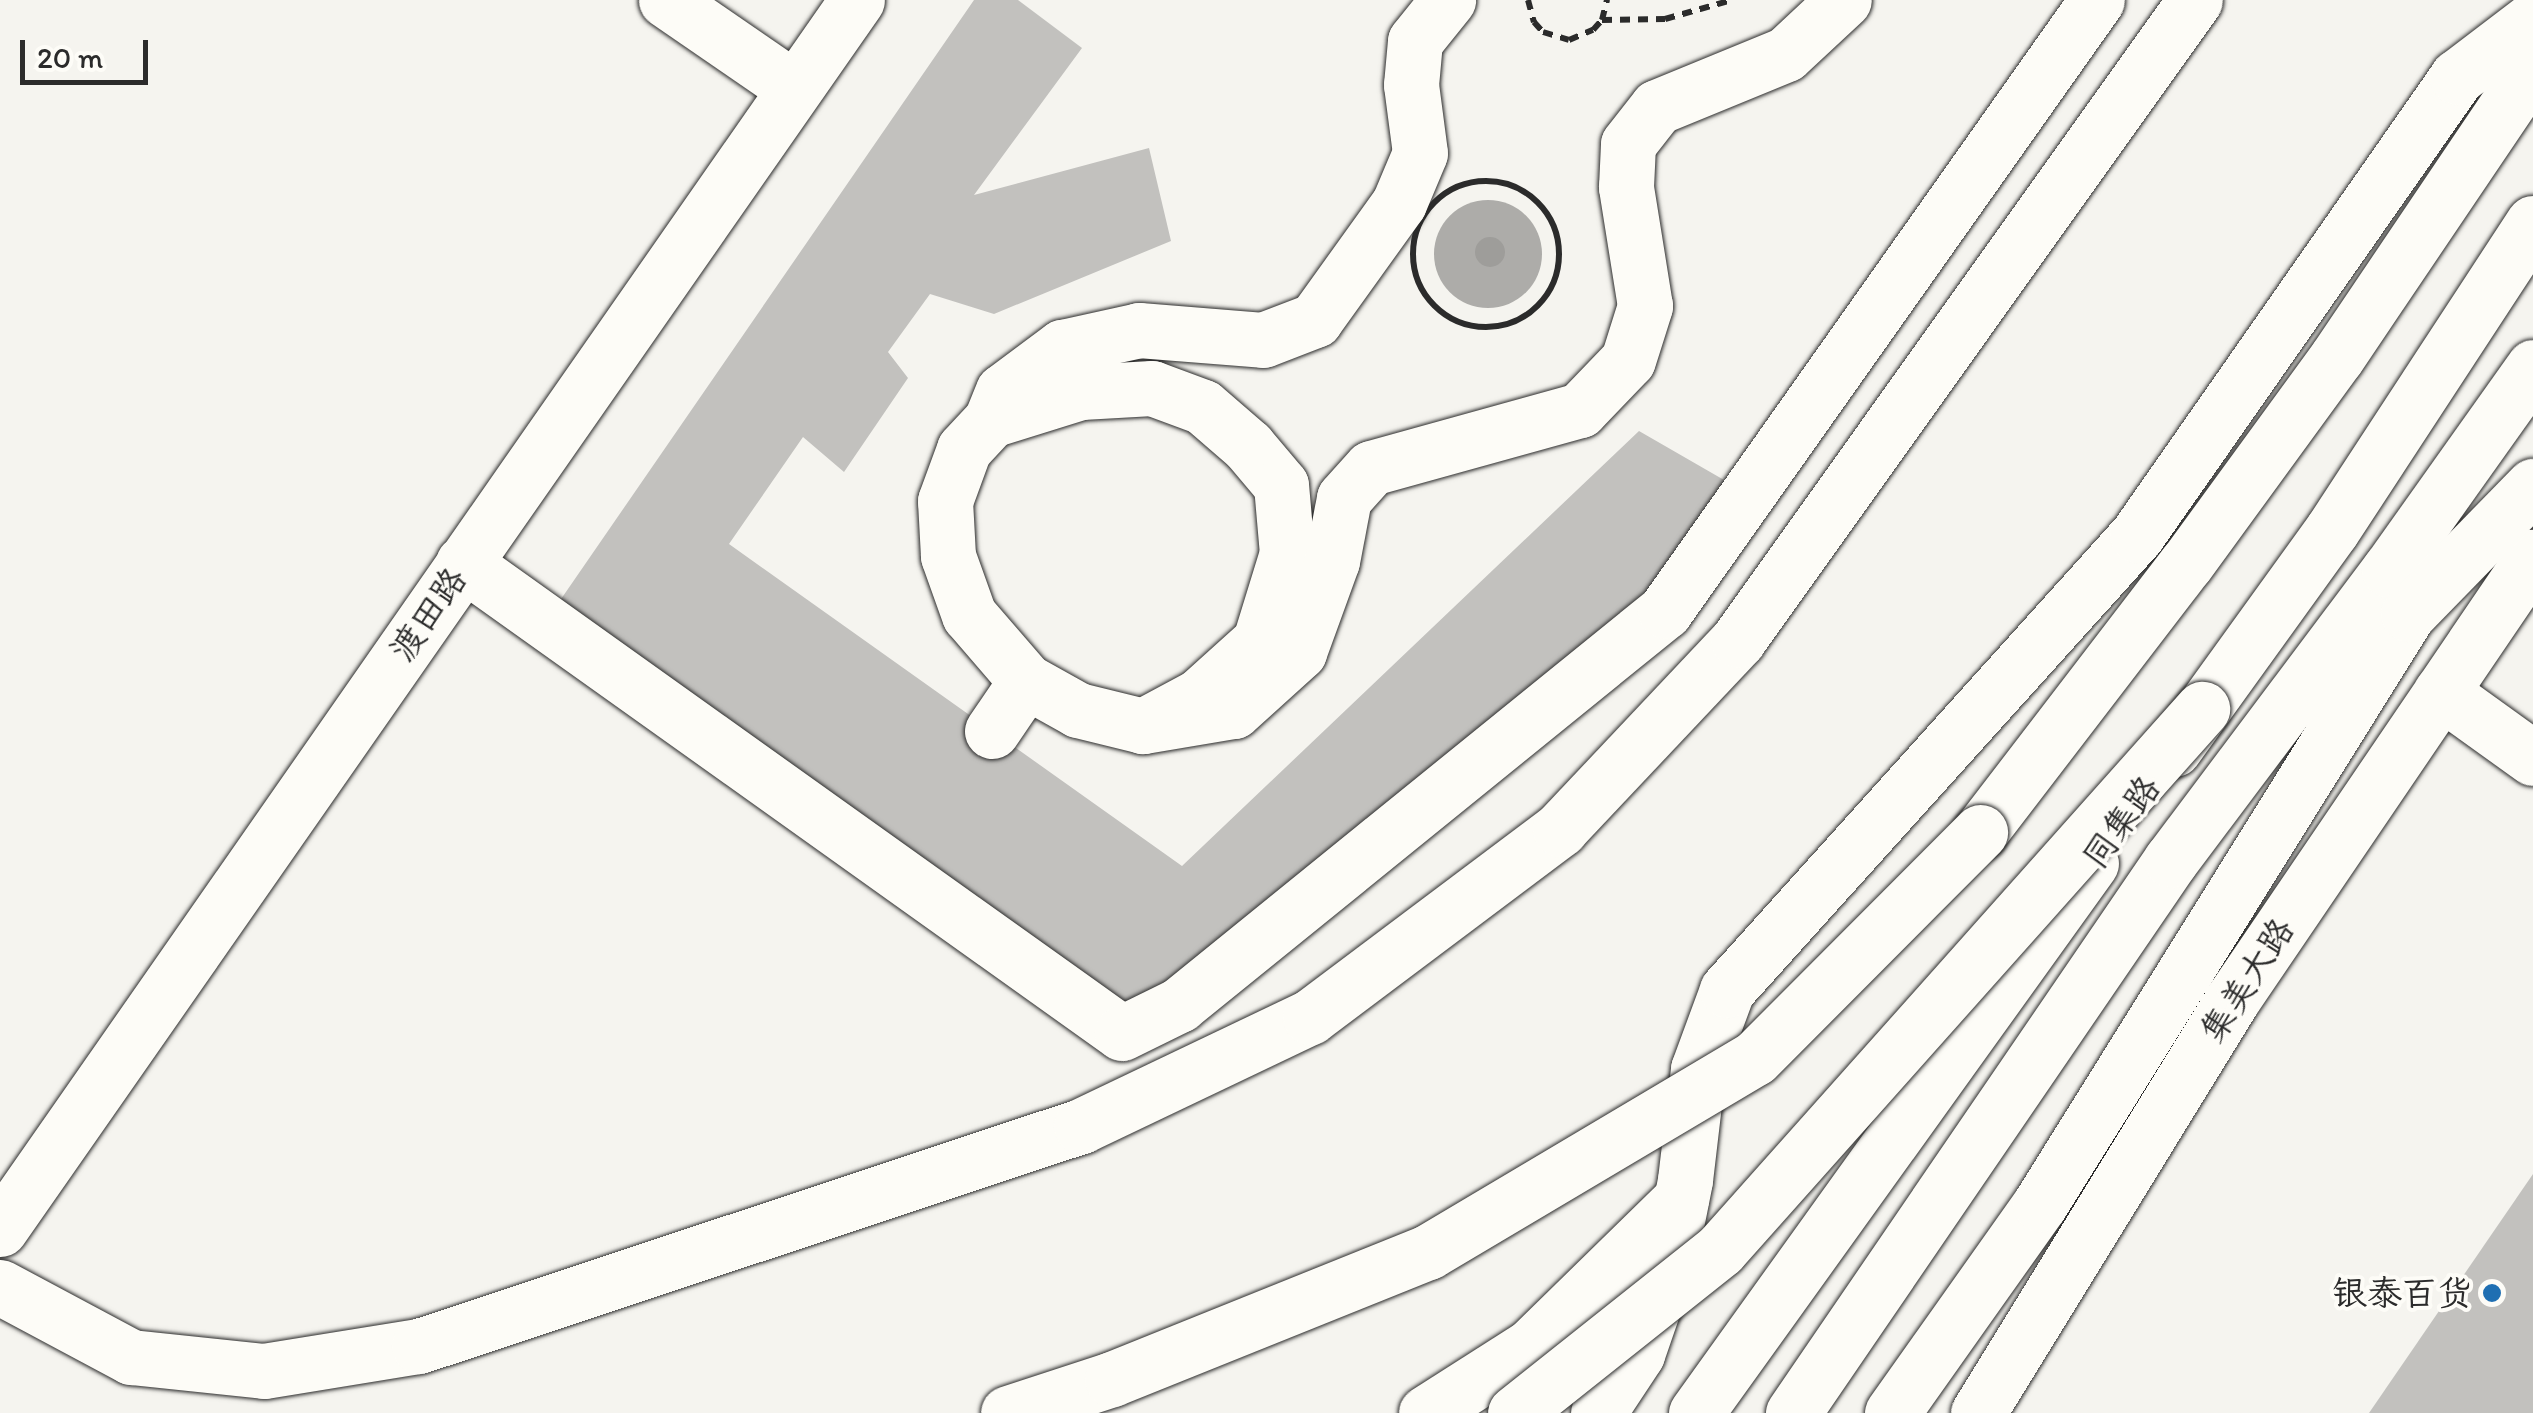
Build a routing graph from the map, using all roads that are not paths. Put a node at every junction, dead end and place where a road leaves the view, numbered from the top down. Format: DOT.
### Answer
graph roads {
  1 [pos="666,0"];
  2 [pos="857,0"];
  3 [pos="1448,0"];
  4 [pos="1844,0"];
  5 [pos="2097,0"];
  6 [pos="2195,0"];
  7 [pos="2533,19"];
  8 [pos="2533,66"];
  9 [pos="794,88"];
  10 [pos="2533,223"];
  11 [pos="2533,367"];
  12 [pos="990,420"];
  13 [pos="2533,486"];
  14 [pos="2533,557"];
  15 [pos="464,563"];
  16 [pos="2388,570"];
  17 [pos="1026,681"];
  18 [pos="2441,692"];
  19 [pos="2202,709"];
  20 [pos="1143,726"];
  21 [pos="992,731"];
  22 [pos="2533,758"];
  23 [pos="1682,1199"];
  24 [pos="0,1229"];
  25 [pos="1720,1250"];
  26 [pos="0,1287"];
  27 [pos="1008,1413"];
  28 [pos="1426,1413"];
  29 [pos="1515,1413"];
  30 [pos="1547,1413"];
  31 [pos="1598,1413"];
  32 [pos="1696,1413"];
  33 [pos="1793,1413"];
  34 [pos="1877,1413"];
  35 [pos="1892,1413"];
  36 [pos="1978,1413"];
  1 -- 9 [label="main road"];
  2 -- 9 [label="main road, 渡田路"];
  3 -- 12 [label="main road"];
  4 -- 20 [label="main road"];
  5 -- 15 [label="main road"];
  6 -- 26 [label="main road"];
  7 -- 23 [label="main road"];
  8 -- 27 [label="main road, bridge"];
  9 -- 15 [label="main road, 渡田路"];
  10 -- 19 [label="main road, 同集路"];
  11 -- 16 [label="main road, 同集路"];
  12 -- 17 [label="main road"];
  12 -- 20 [label="main road"];
  13 -- 35 [label="main road"];
  14 -- 18 [label="main road, 集美大路"];
  15 -- 24 [label="main road, 渡田路"];
  16 -- 33 [label="main road, 同集路"];
  16 -- 34 [label="main road"];
  17 -- 20 [label="main road"];
  17 -- 21 [label="main road"];
  18 -- 22 [label="main road"];
  18 -- 36 [label="main road, 集美大路"];
  19 -- 25 [label="main road, bridge"];
  19 -- 32 [label="main road, 同集路, bridge"];
  23 -- 28 [label="main road"];
  23 -- 31 [label="main road"];
  25 -- 29 [label="main road, bridge"];
  25 -- 30 [label="main road, bridge"];
}
